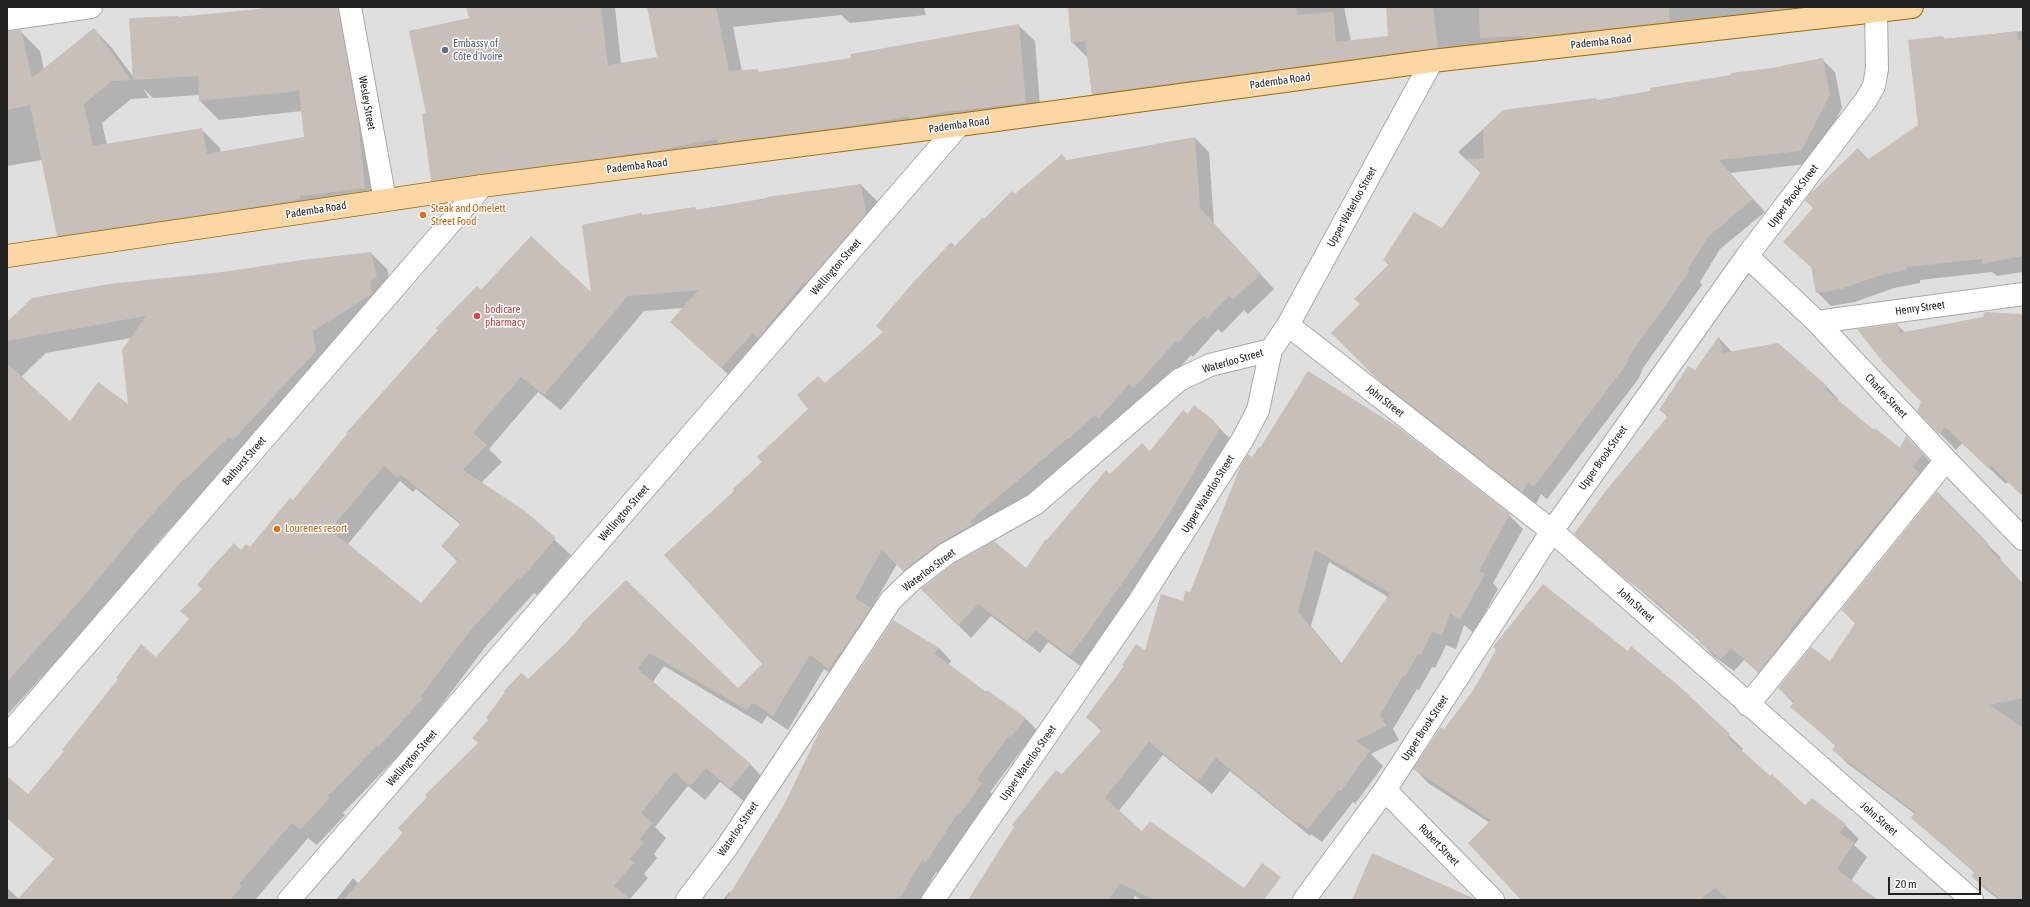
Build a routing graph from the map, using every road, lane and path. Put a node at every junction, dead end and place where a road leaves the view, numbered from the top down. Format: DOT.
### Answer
graph roads {
  1 [pos="91,7"];
  2 [pos="350,7"];
  3 [pos="1912,7"];
  4 [pos="1876,12"];
  5 [pos="7,19"];
  6 [pos="1432,61"];
  7 [pos="959,125"];
  8 [pos="482,186"];
  9 [pos="384,200"];
  10 [pos="7,256"];
  11 [pos="1747,256"];
  12 [pos="2023,294"];
  13 [pos="1817,322"];
  14 [pos="1288,325"];
  15 [pos="1271,350"];
  16 [pos="1946,460"];
  17 [pos="1552,531"];
  18 [pos="2023,539"];
  19 [pos="1748,705"];
  20 [pos="7,736"];
  21 [pos="1385,790"];
  22 [pos="289,900"];
  23 [pos="687,900"];
  24 [pos="933,900"];
  25 [pos="1304,900"];
  26 [pos="1493,900"];
  27 [pos="1972,900"];
  1 -- 5 [label="street"];
  2 -- 9 [label="street, Wesley Street"];
  3 -- 4 [label="main road, Pademba Road"];
  4 -- 6 [label="main road, Pademba Road"];
  4 -- 11 [label="street, Upper Brook Street"];
  6 -- 7 [label="main road, Pademba Road"];
  6 -- 14 [label="street, Upper Waterloo Street"];
  7 -- 8 [label="main road, Pademba Road"];
  7 -- 22 [label="street, Wellington Street"];
  8 -- 9 [label="main road, Pademba Road"];
  8 -- 20 [label="street, Bathurst Street"];
  9 -- 10 [label="main road, Pademba Road"];
  11 -- 13 [label="street, Charles Street"];
  11 -- 17 [label="street, Upper Brook Street"];
  12 -- 13 [label="street, Henry Street"];
  13 -- 16 [label="street, Charles Street"];
  14 -- 15 [label="street, Upper Waterloo Street"];
  14 -- 17 [label="street, John Street"];
  15 -- 23 [label="street, Waterloo Street"];
  15 -- 24 [label="street, Upper Waterloo Street"];
  16 -- 18 [label="street, Charles Street"];
  16 -- 19 [label="street"];
  17 -- 19 [label="street, John Street"];
  17 -- 21 [label="street, Upper Brook Street"];
  19 -- 27 [label="street, John Street"];
  21 -- 25 [label="street, Upper Brook Street"];
  21 -- 26 [label="street, Robert Street"];
}
